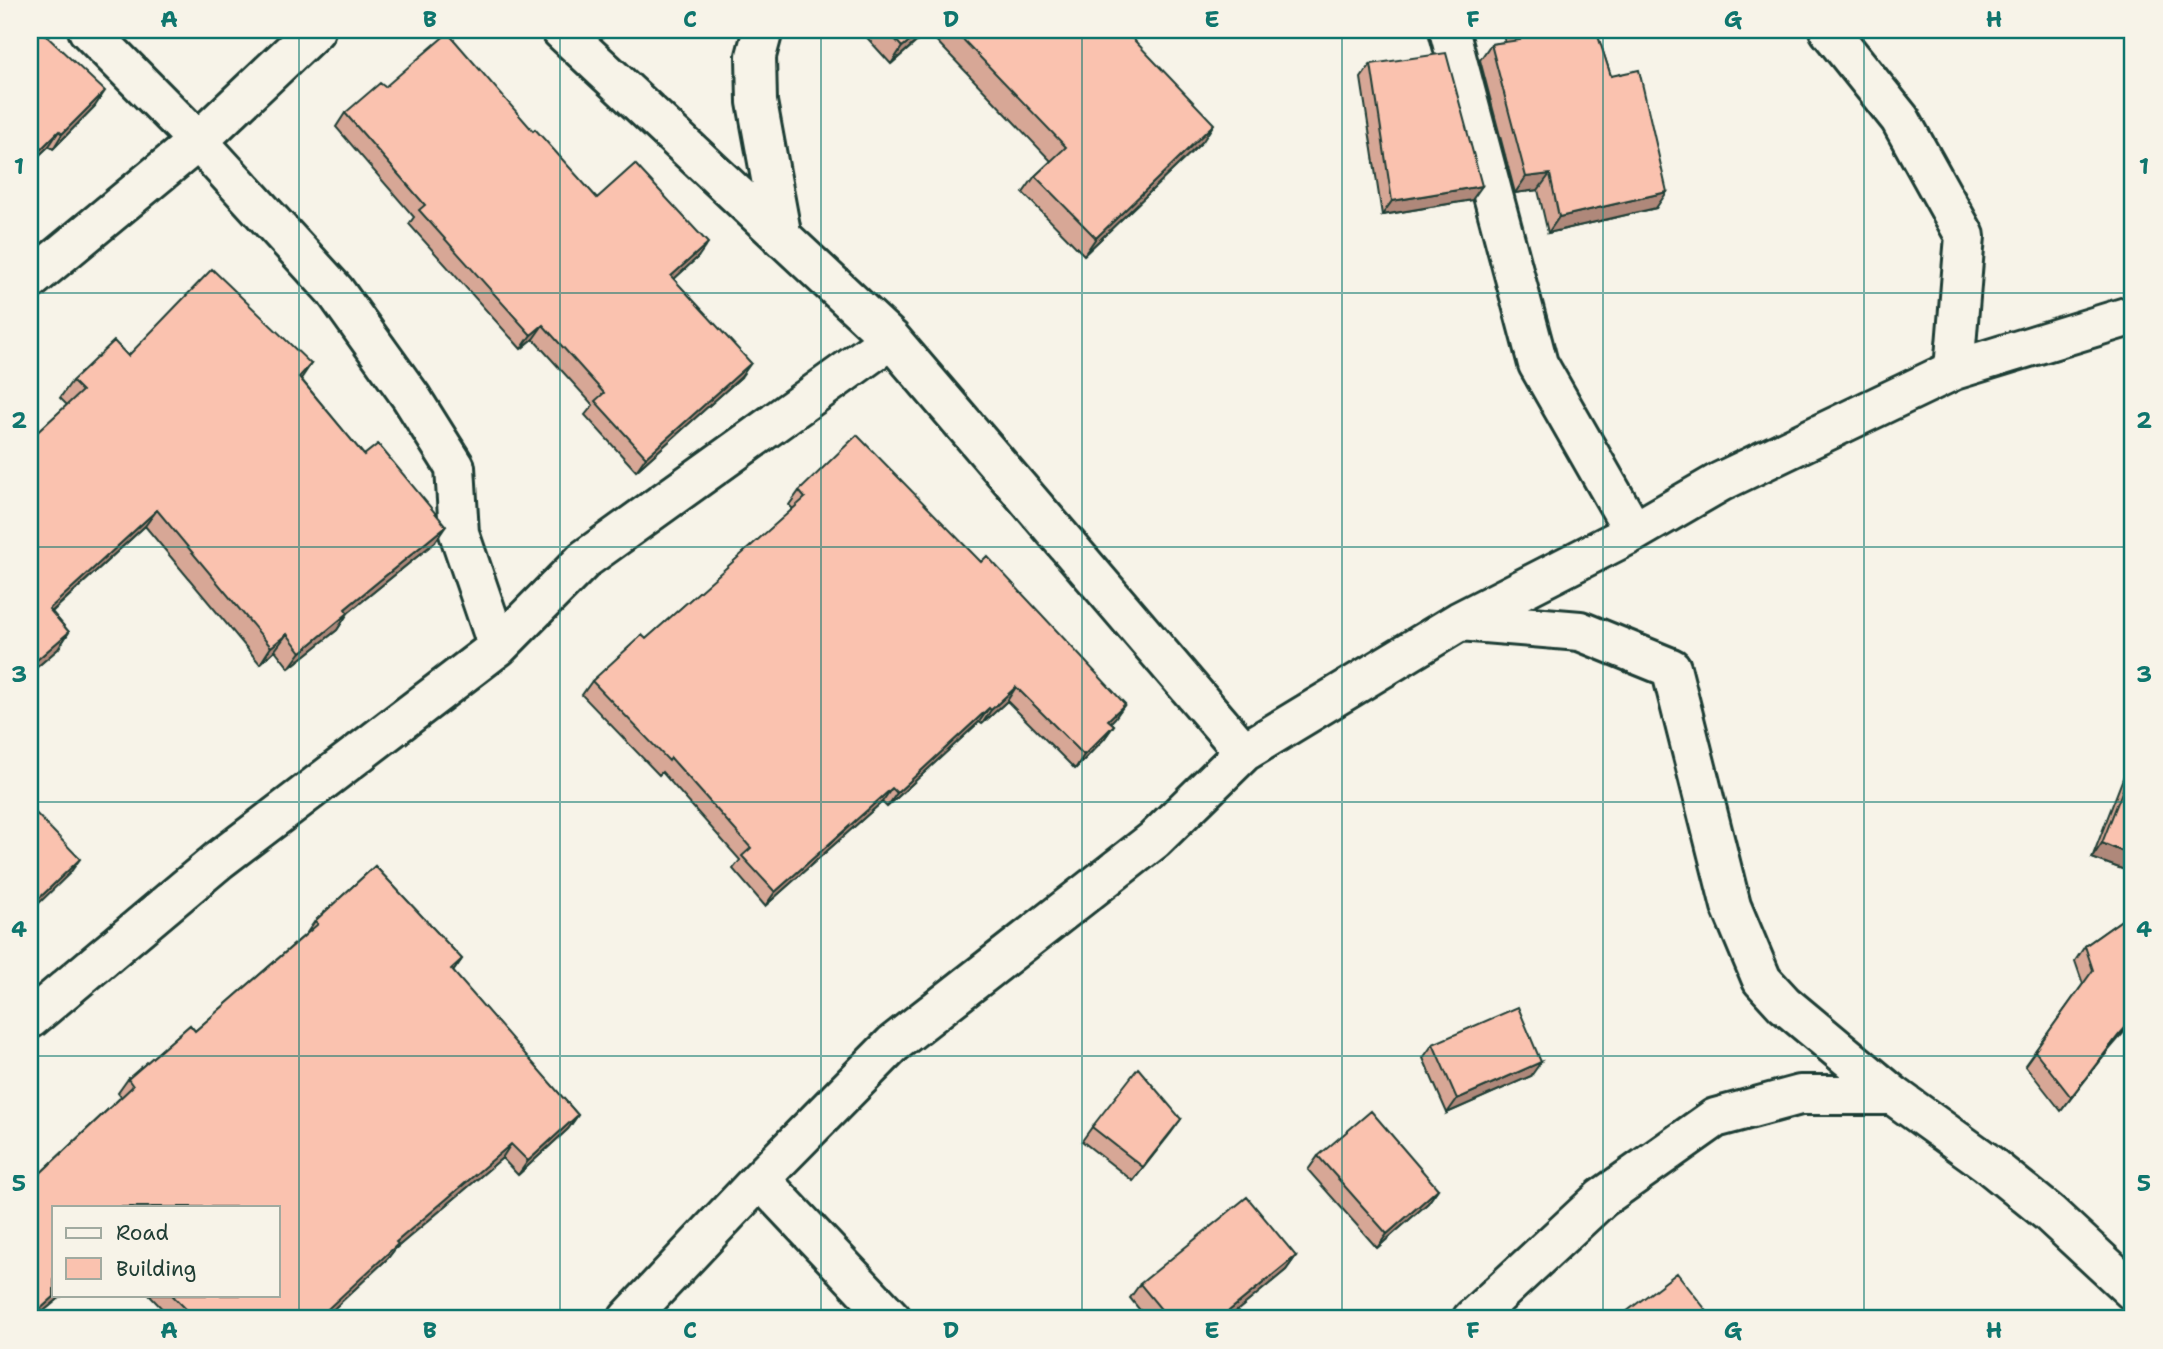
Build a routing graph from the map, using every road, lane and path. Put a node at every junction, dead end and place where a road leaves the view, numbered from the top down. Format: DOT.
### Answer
graph roads {
  1 [pos="88,30"];
  2 [pos="315,30"];
  3 [pos="561,30"];
  4 [pos="763,30"];
  5 [pos="1449,30"];
  6 [pos="1829,30"];
  7 [pos="198,141"];
  8 [pos="782,238"];
  9 [pos="30,280"];
  10 [pos="2133,315"];
  11 [pos="891,339"];
  12 [pos="1954,370"];
  13 [pos="1633,532"];
  14 [pos="1460,621"];
  15 [pos="498,647"];
  16 [pos="1244,752"];
  17 [pos="30,1018"];
  18 [pos="1893,1095"];
  19 [pos="760,1179"];
  20 [pos="2133,1291"];
  21 [pos="628,1319"];
  22 [pos="892,1319"];
  23 [pos="1472,1319"];
  1 -- 7 [label="street"];
  2 -- 7 [label="street"];
  3 -- 8 [label="street"];
  4 -- 8 [label="street"];
  5 -- 13 [label="street"];
  6 -- 12 [label="street"];
  7 -- 9 [label="street"];
  7 -- 15 [label="street"];
  8 -- 11 [label="street"];
  10 -- 12 [label="street"];
  11 -- 15 [label="street"];
  11 -- 16 [label="street"];
  12 -- 13 [label="street"];
  13 -- 14 [label="street"];
  14 -- 16 [label="street"];
  14 -- 18 [label="street"];
  15 -- 17 [label="street"];
  16 -- 19 [label="street"];
  18 -- 20 [label="street"];
  18 -- 23 [label="street"];
  19 -- 21 [label="street"];
  19 -- 22 [label="street"];
}
